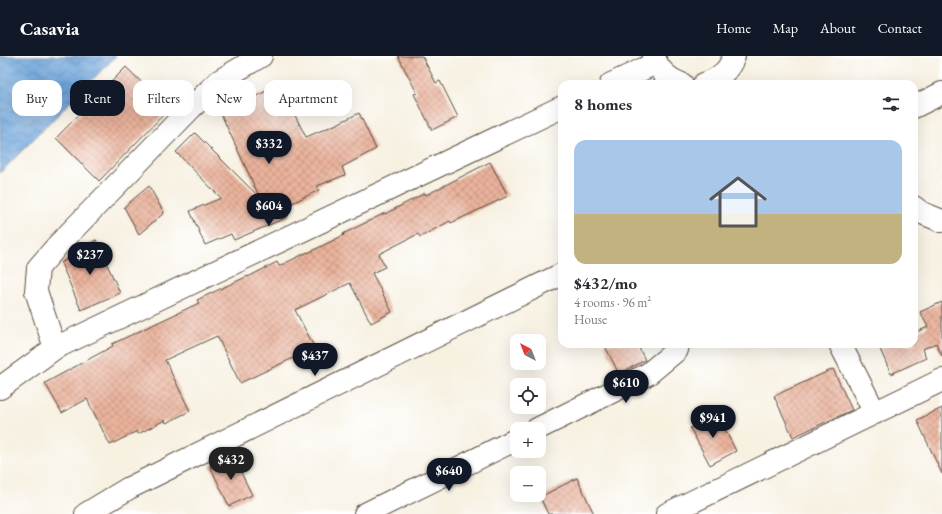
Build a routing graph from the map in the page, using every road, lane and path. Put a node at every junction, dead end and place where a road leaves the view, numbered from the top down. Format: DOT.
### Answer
graph roads {
  1 [pos="261,56"];
  2 [pos="734,56"];
  3 [pos="655,59"];
  4 [pos="618,80"];
  5 [pos="673,80"];
  6 [pos="714,80"];
  7 [pos="942,93"];
  8 [pos="918,104"];
  9 [pos="558,109"];
  10 [pos="918,210"];
  11 [pos="942,221"];
  12 [pos="558,276"];
  13 [pos="54,348"];
  14 [pos="677,348"];
  15 [pos="842,348"];
  16 [pos="942,380"];
  17 [pos="0,388"];
  18 [pos="874,413"];
  19 [pos="546,425"];
  20 [pos="510,442"];
  21 [pos="86,514"];
  22 [pos="365,514"];
  23 [pos="667,514"];
  1 -- 13 [label="street"];
  2 -- 6 [label="street"];
  3 -- 4 [label="street"];
  3 -- 5 [label="street"];
  7 -- 8 [label="street"];
  9 -- 13 [label="street"];
  10 -- 11 [label="street"];
  12 -- 21 [label="street"];
  13 -- 17 [label="street"];
  14 -- 19 [label="street"];
  15 -- 18 [label="street"];
  16 -- 18 [label="street"];
  18 -- 23 [label="street"];
  20 -- 22 [label="street"];
}
